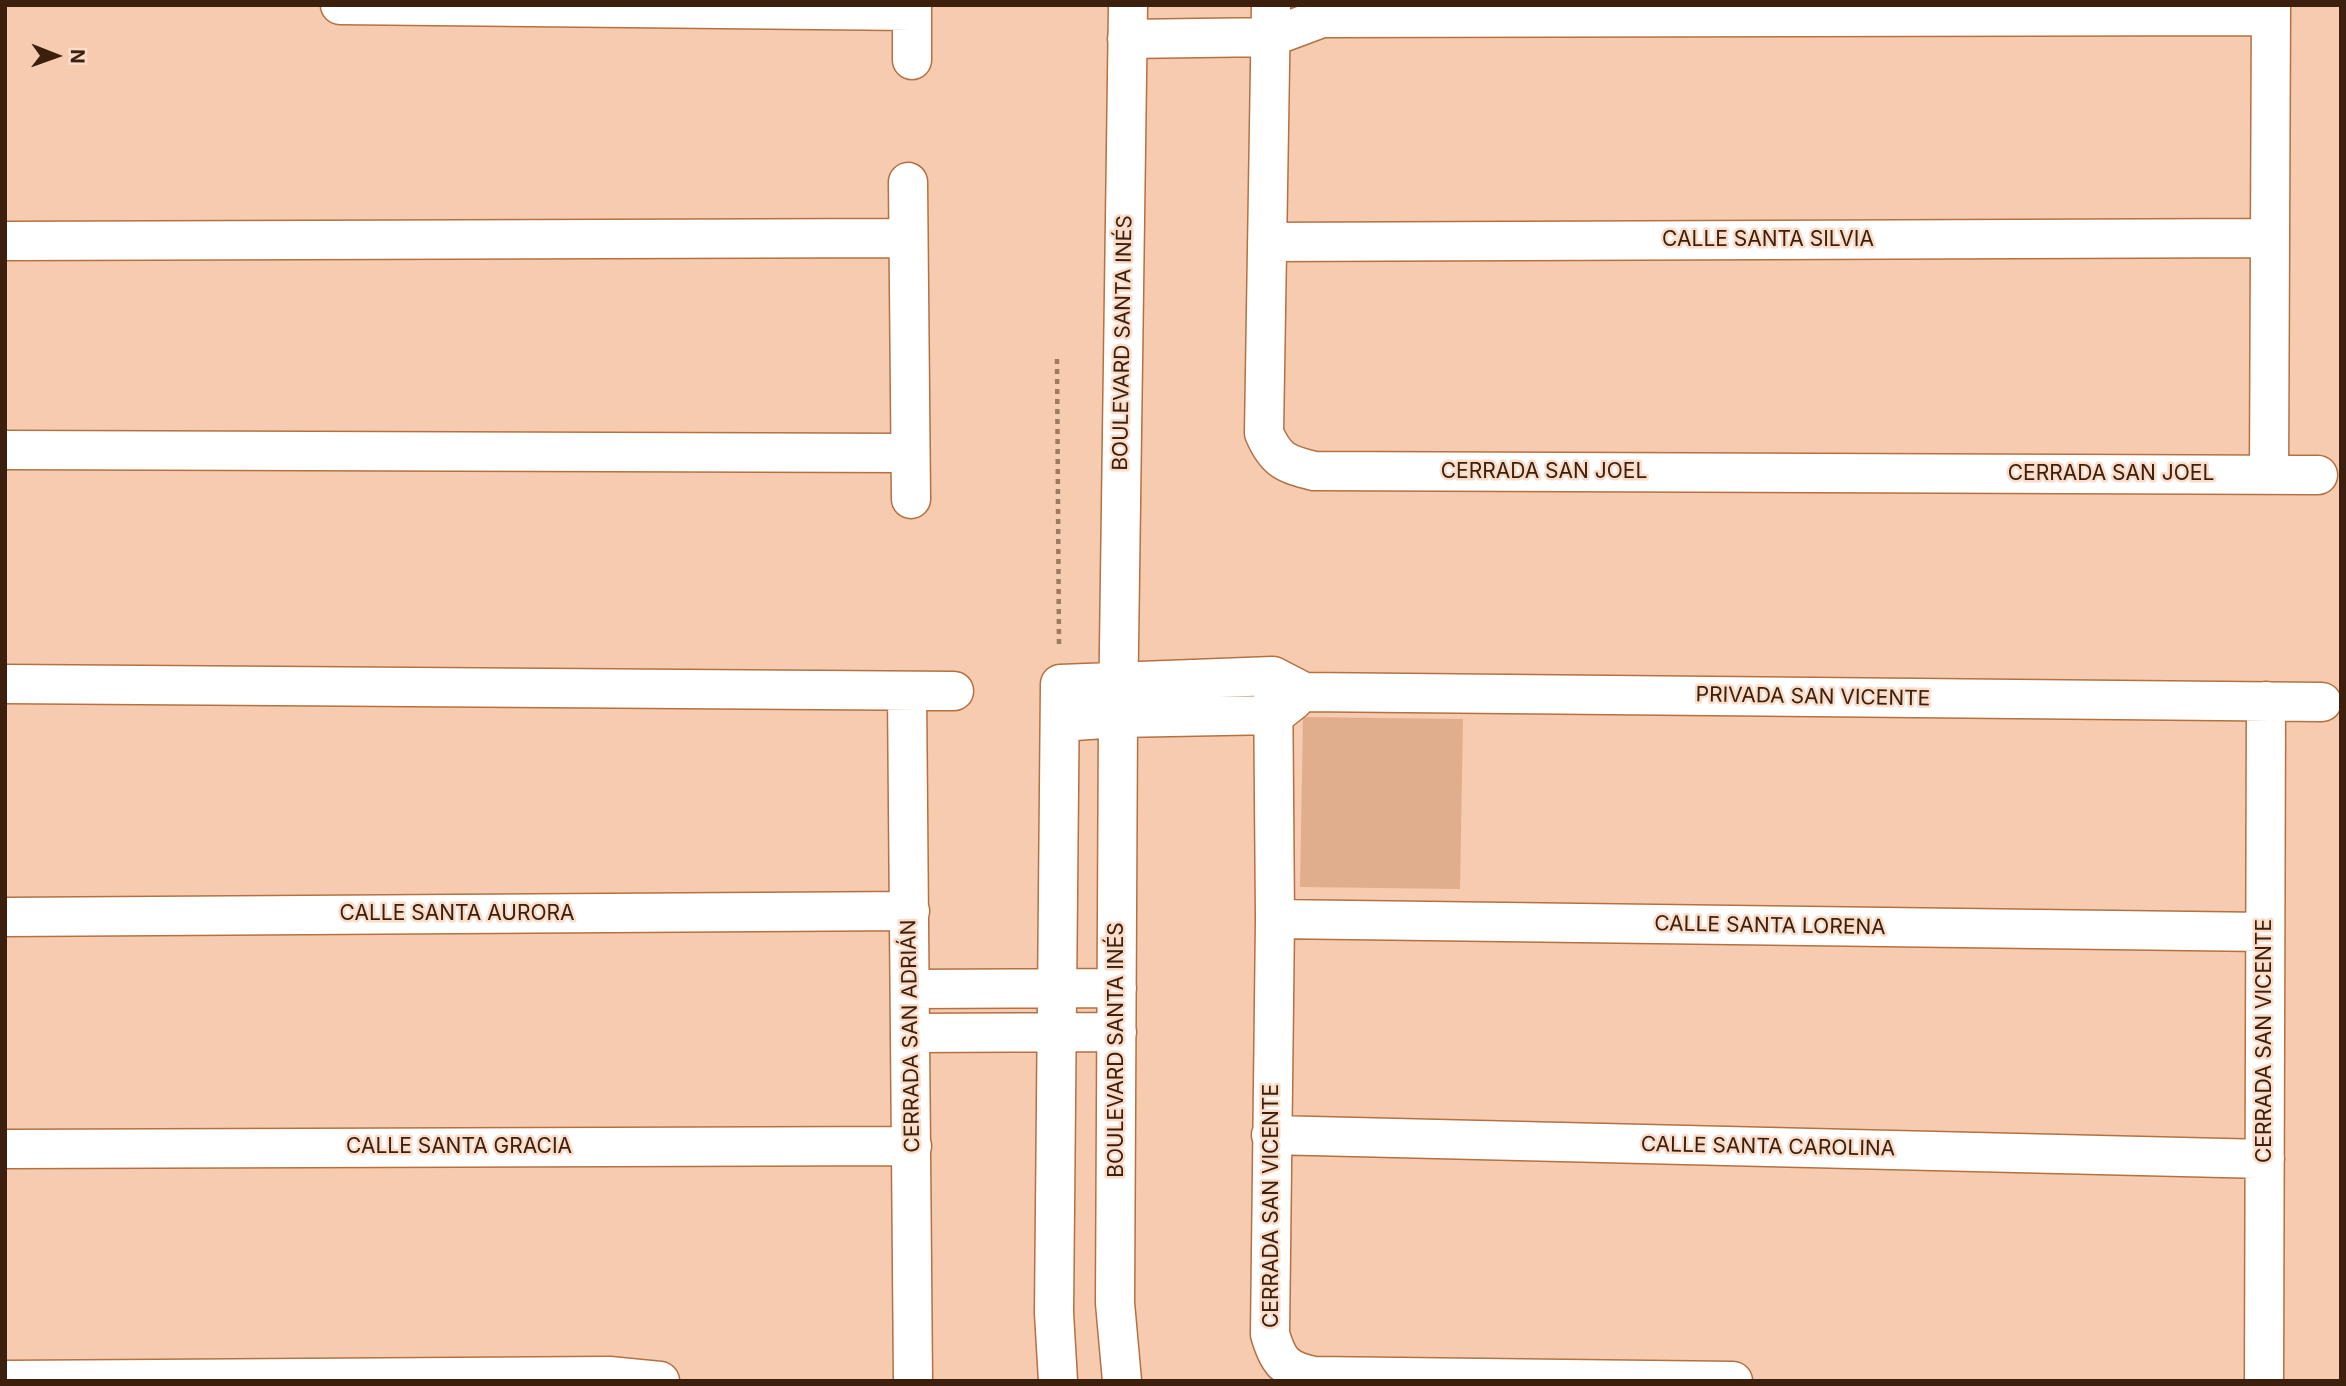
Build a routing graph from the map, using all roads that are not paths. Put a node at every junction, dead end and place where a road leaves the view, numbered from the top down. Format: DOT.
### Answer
graph roads {
  1 [pos="340,5"];
  2 [pos="912,8"];
  3 [pos="2271,11"];
  4 [pos="1289,16"];
  5 [pos="1127,22"];
  6 [pos="912,60"];
  7 [pos="908,182"];
  8 [pos="908,238"];
  9 [pos="2270,238"];
  10 [pos="5,241"];
  11 [pos="1266,242"];
  12 [pos="5,450"];
  13 [pos="910,453"];
  14 [pos="2269,475"];
  15 [pos="2318,475"];
  16 [pos="911,499"];
  17 [pos="5,684"];
  18 [pos="954,691"];
  19 [pos="907,692"];
  20 [pos="1284,694"];
  21 [pos="1118,700"];
  22 [pos="2266,701"];
  23 [pos="2322,702"];
  24 [pos="1060,722"];
  25 [pos="910,911"];
  26 [pos="5,917"];
  27 [pos="1275,919"];
  28 [pos="2265,932"];
  29 [pos="1056,988"];
  30 [pos="1117,988"];
  31 [pos="911,989"];
  32 [pos="1055,1032"];
  33 [pos="1117,1032"];
  34 [pos="911,1033"];
  35 [pos="1271,1135"];
  36 [pos="912,1146"];
  37 [pos="5,1149"];
  38 [pos="2264,1159"];
  39 [pos="5,1380"];
  40 [pos="660,1381"];
  41 [pos="913,1381"];
  42 [pos="1058,1381"];
  43 [pos="1122,1381"];
  44 [pos="1733,1381"];
  45 [pos="2264,1381"];
  1 -- 2 [label="street"];
  2 -- 6 [label="street"];
  3 -- 4 [label="street"];
  3 -- 9 [label="street"];
  4 -- 5 [label="street"];
  4 -- 11 [label="street, CERRADA SAN JOEL"];
  5 -- 21 [label="street, BOULEVARD SANTA INÉS"];
  7 -- 8 [label="street"];
  8 -- 10 [label="street"];
  8 -- 13 [label="street"];
  9 -- 11 [label="street, CALLE SANTA SILVIA"];
  9 -- 14 [label="street"];
  11 -- 14 [label="street, CERRADA SAN JOEL"];
  12 -- 13 [label="street"];
  13 -- 16 [label="street"];
  14 -- 15 [label="street, CERRADA SAN JOEL"];
  17 -- 19 [label="street"];
  18 -- 19 [label="street"];
  19 -- 25 [label="street, CERRADA SAN ADRIÁN"];
  20 -- 21 [label="street, PRIVADA SAN VICENTE"];
  20 -- 22 [label="street, PRIVADA SAN VICENTE"];
  20 -- 27 [label="street, CERRADA SAN VICENTE"];
  21 -- 24 [label="street"];
  21 -- 24 [label="street"];
  21 -- 30 [label="street, BOULEVARD SANTA INÉS"];
  22 -- 23 [label="street, PRIVADA SAN VICENTE"];
  22 -- 28 [label="street, CERRADA SAN VICENTE"];
  24 -- 29 [label="street"];
  25 -- 26 [label="street, CALLE SANTA AURORA"];
  25 -- 31 [label="street, CERRADA SAN ADRIÁN"];
  27 -- 28 [label="street, CALLE SANTA LORENA"];
  27 -- 35 [label="street, CERRADA SAN VICENTE"];
  28 -- 38 [label="street, CERRADA SAN VICENTE"];
  29 -- 30 [label="street"];
  29 -- 31 [label="street"];
  29 -- 32 [label="street"];
  30 -- 33 [label="street, BOULEVARD SANTA INÉS"];
  31 -- 34 [label="street, CERRADA SAN ADRIÁN"];
  32 -- 33 [label="street"];
  32 -- 34 [label="street"];
  32 -- 42 [label="street"];
  33 -- 43 [label="street, BOULEVARD SANTA INÉS"];
  34 -- 36 [label="street, CERRADA SAN ADRIÁN"];
  35 -- 38 [label="street, CALLE SANTA CAROLINA"];
  35 -- 44 [label="street, CERRADA SAN VICENTE"];
  36 -- 37 [label="street, CALLE SANTA GRACIA"];
  36 -- 41 [label="street, CERRADA SAN ADRIÁN"];
  38 -- 45 [label="street, CERRADA SAN VICENTE"];
  39 -- 40 [label="street"];
}
